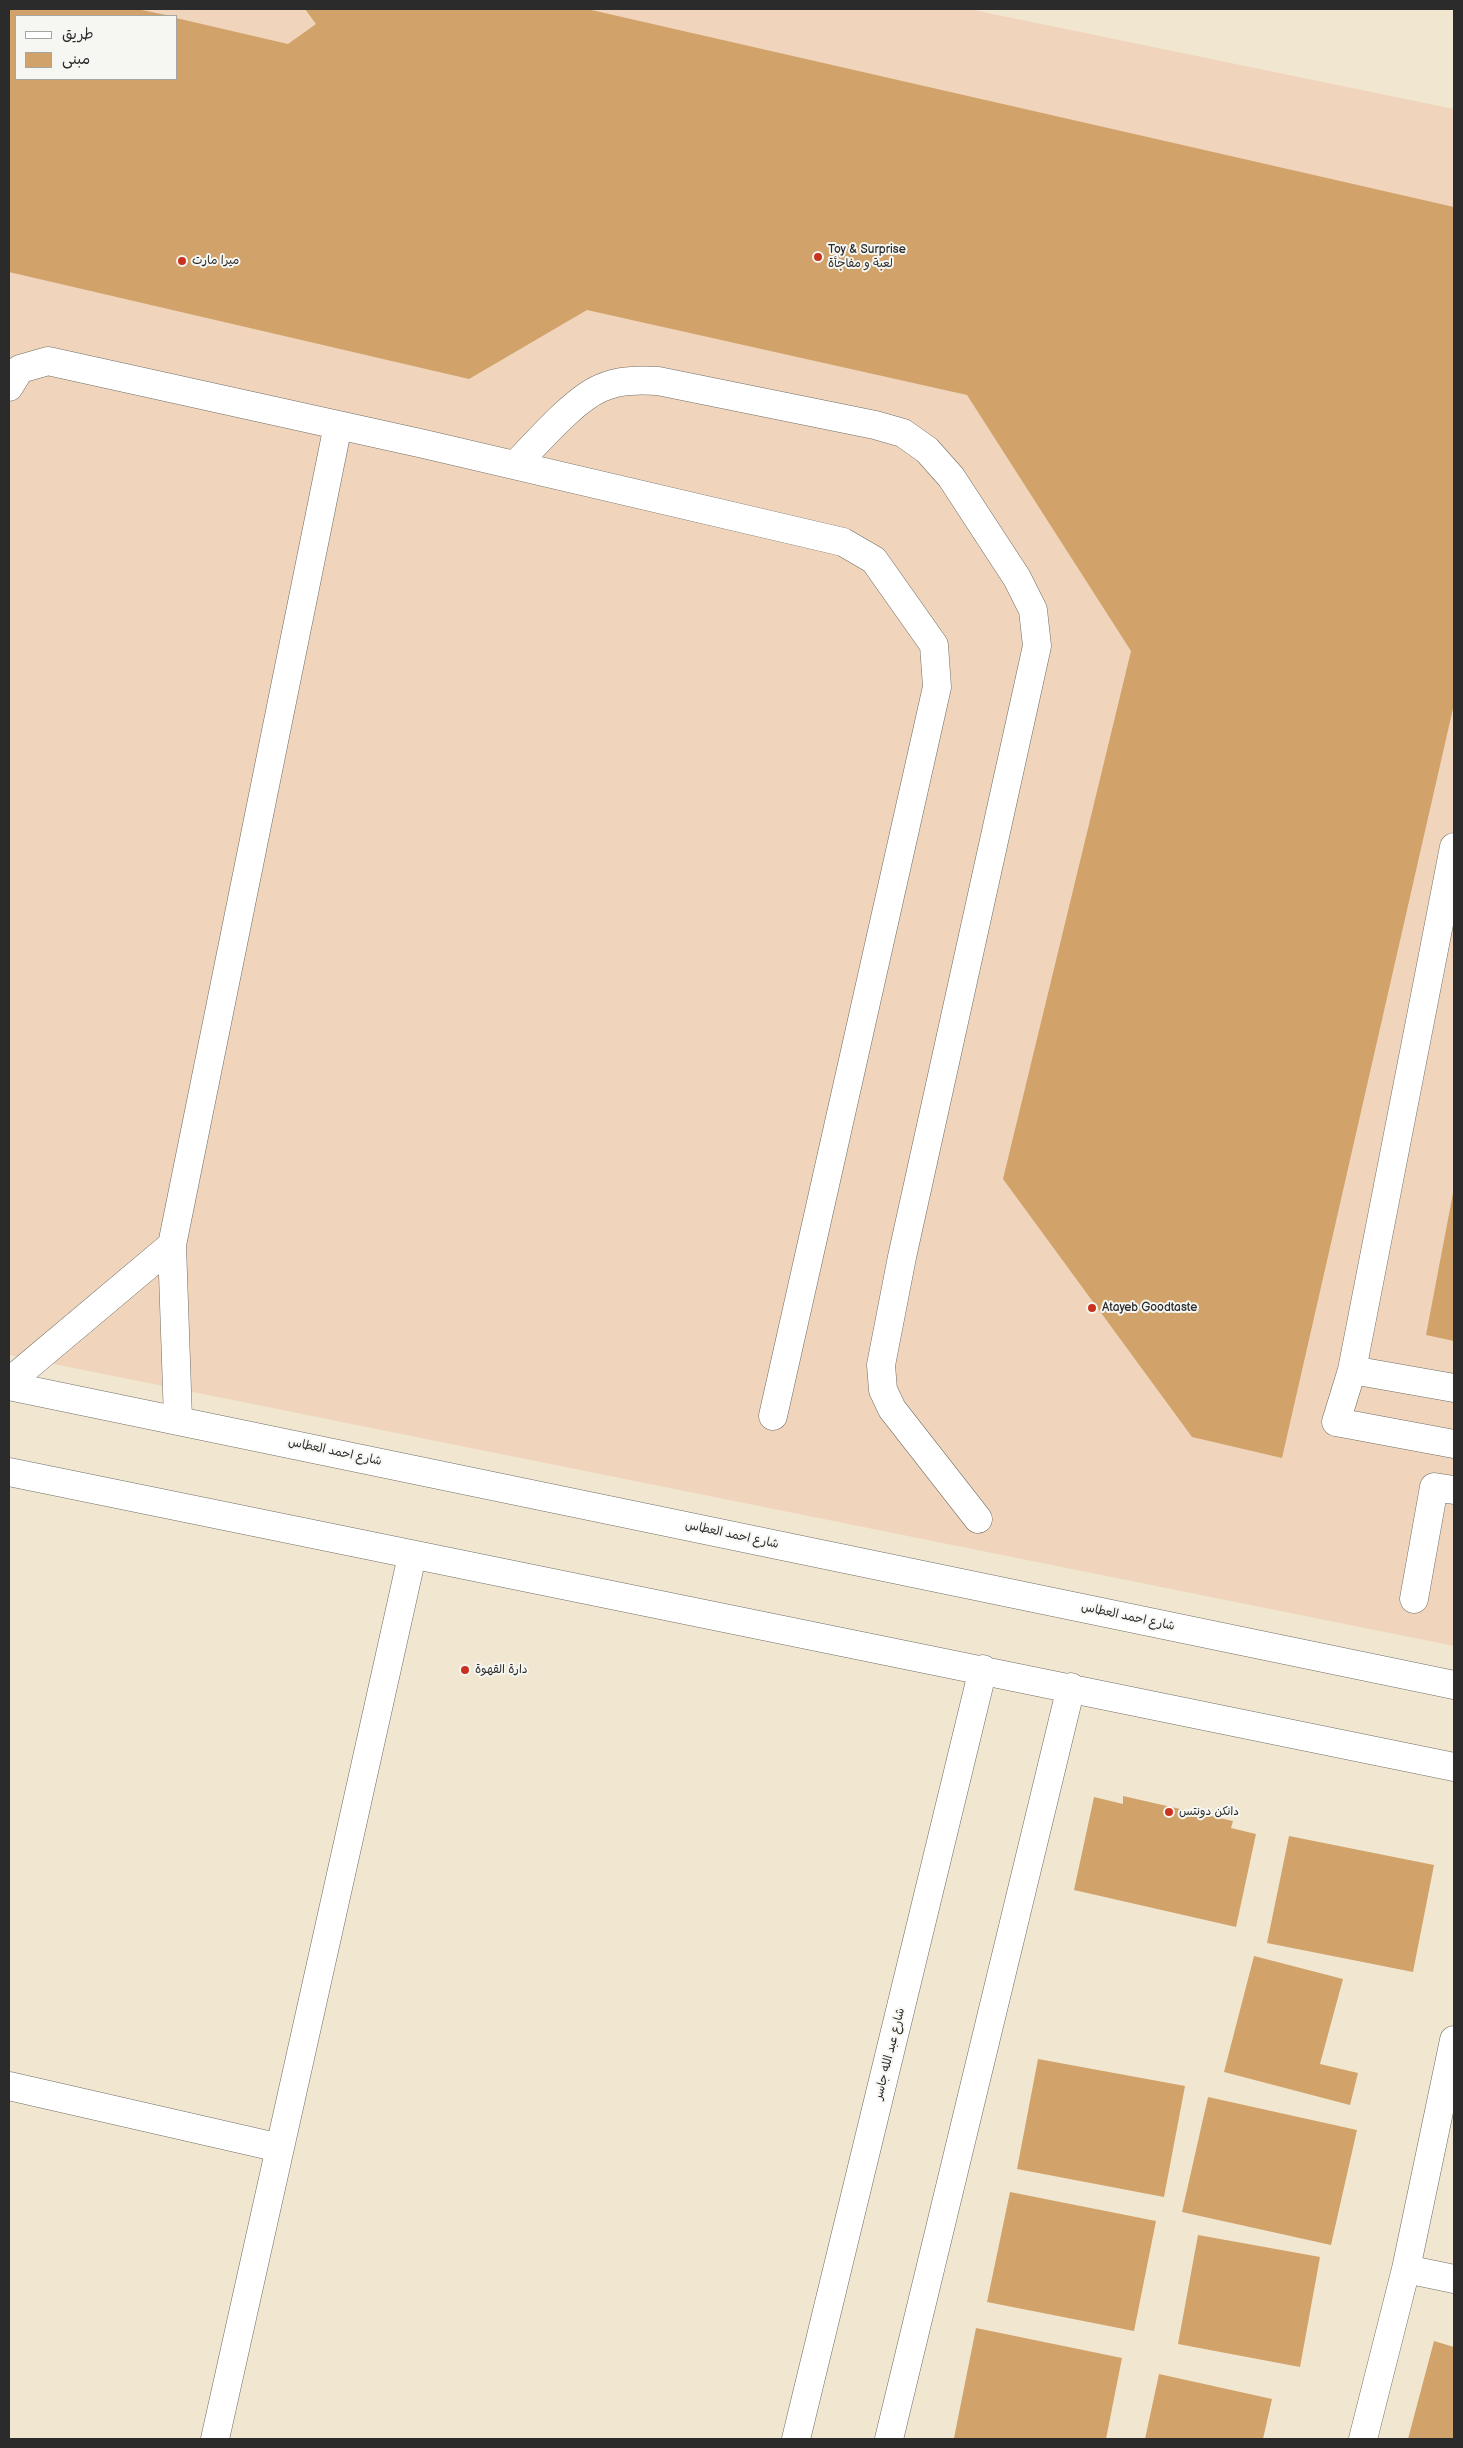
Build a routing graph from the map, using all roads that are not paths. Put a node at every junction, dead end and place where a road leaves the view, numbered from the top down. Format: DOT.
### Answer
graph roads {
  1 [pos="9,387"];
  2 [pos="338,425"];
  3 [pos="515,465"];
  4 [pos="1454,847"];
  5 [pos="1450,886"];
  6 [pos="172,1245"];
  7 [pos="1352,1370"];
  8 [pos="9,1384"];
  9 [pos="1454,1388"];
  10 [pos="773,1416"];
  11 [pos="178,1419"];
  12 [pos="1454,1444"];
  13 [pos="9,1472"];
  14 [pos="1454,1490"];
  15 [pos="978,1519"];
  16 [pos="412,1556"];
  17 [pos="1414,1599"];
  18 [pos="983,1669"];
  19 [pos="1454,1685"];
  20 [pos="1071,1687"];
  21 [pos="1454,1767"];
  22 [pos="1454,2040"];
  23 [pos="9,2086"];
  24 [pos="280,2148"];
  25 [pos="1406,2269"];
  26 [pos="1454,2279"];
  27 [pos="215,2439"];
  28 [pos="796,2439"];
  29 [pos="888,2439"];
  30 [pos="1363,2439"];
  1 -- 2 [label="street"];
  2 -- 3 [label="street"];
  2 -- 6 [label="street"];
  3 -- 10 [label="street"];
  3 -- 15 [label="street"];
  4 -- 5 [label="street"];
  5 -- 7 [label="street"];
  6 -- 8 [label="street"];
  6 -- 11 [label="street"];
  7 -- 9 [label="street"];
  7 -- 12 [label="street"];
  8 -- 11 [label="street, شارع احمد العطاس"];
  11 -- 19 [label="street, شارع احمد العطاس"];
  13 -- 16 [label="street"];
  14 -- 17 [label="street"];
  16 -- 18 [label="street"];
  16 -- 24 [label="street"];
  18 -- 20 [label="street"];
  18 -- 28 [label="street, شارع عبد الله جاسر"];
  20 -- 21 [label="street"];
  20 -- 29 [label="street"];
  22 -- 25 [label="street"];
  23 -- 24 [label="street"];
  24 -- 27 [label="street"];
  25 -- 26 [label="street"];
  25 -- 30 [label="street"];
}
